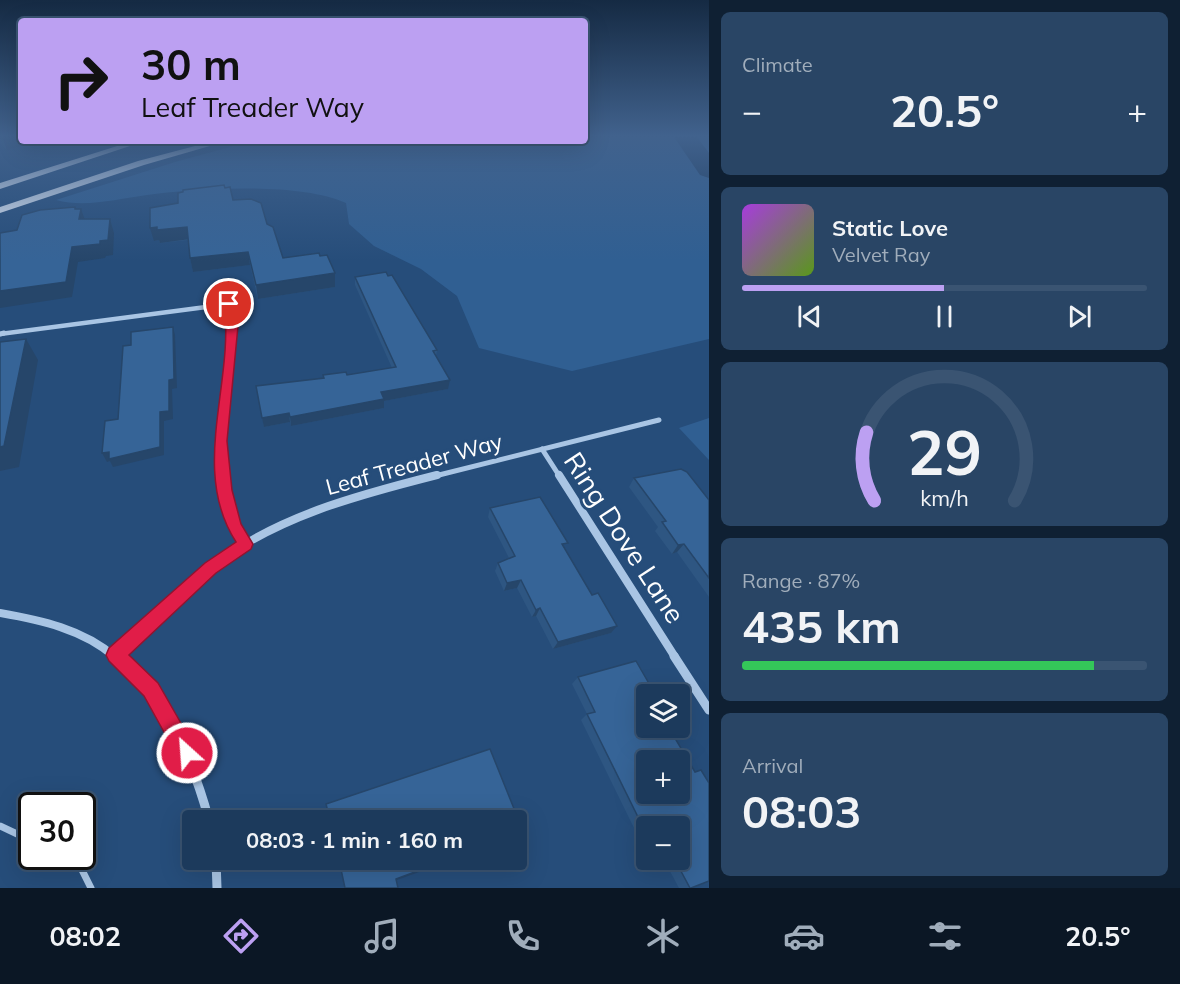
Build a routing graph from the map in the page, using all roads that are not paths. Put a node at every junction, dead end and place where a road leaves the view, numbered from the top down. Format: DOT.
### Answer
graph roads {
  1 [pos="24,178"];
  2 [pos="95,178"];
  3 [pos="0,186"];
  4 [pos="0,210"];
  5 [pos="0,334"];
  6 [pos="658,420"];
  7 [pos="542,449"];
  8 [pos="246,544"];
  9 [pos="0,613"];
  10 [pos="115,655"];
  11 [pos="709,710"];
  12 [pos="207,810"];
  13 [pos="0,826"];
  14 [pos="18,835"];
  15 [pos="82,870"];
  16 [pos="216,870"];
  17 [pos="91,888"];
  18 [pos="217,888"];
  1 -- 3 [label="main road"];
  2 -- 4 [label="main road"];
  5 -- 8 [label="street"];
  6 -- 7 [label="street, Leaf Treader Way"];
  7 -- 8 [label="street, Leaf Treader Way"];
  7 -- 11 [label="street, Ring Dove Lane"];
  8 -- 10 [label="street, Leaf Treader Way"];
  9 -- 10 [label="street"];
  10 -- 12 [label="street"];
  13 -- 14 [label="lane"];
  15 -- 17 [label="lane"];
  16 -- 18 [label="street"];
}
